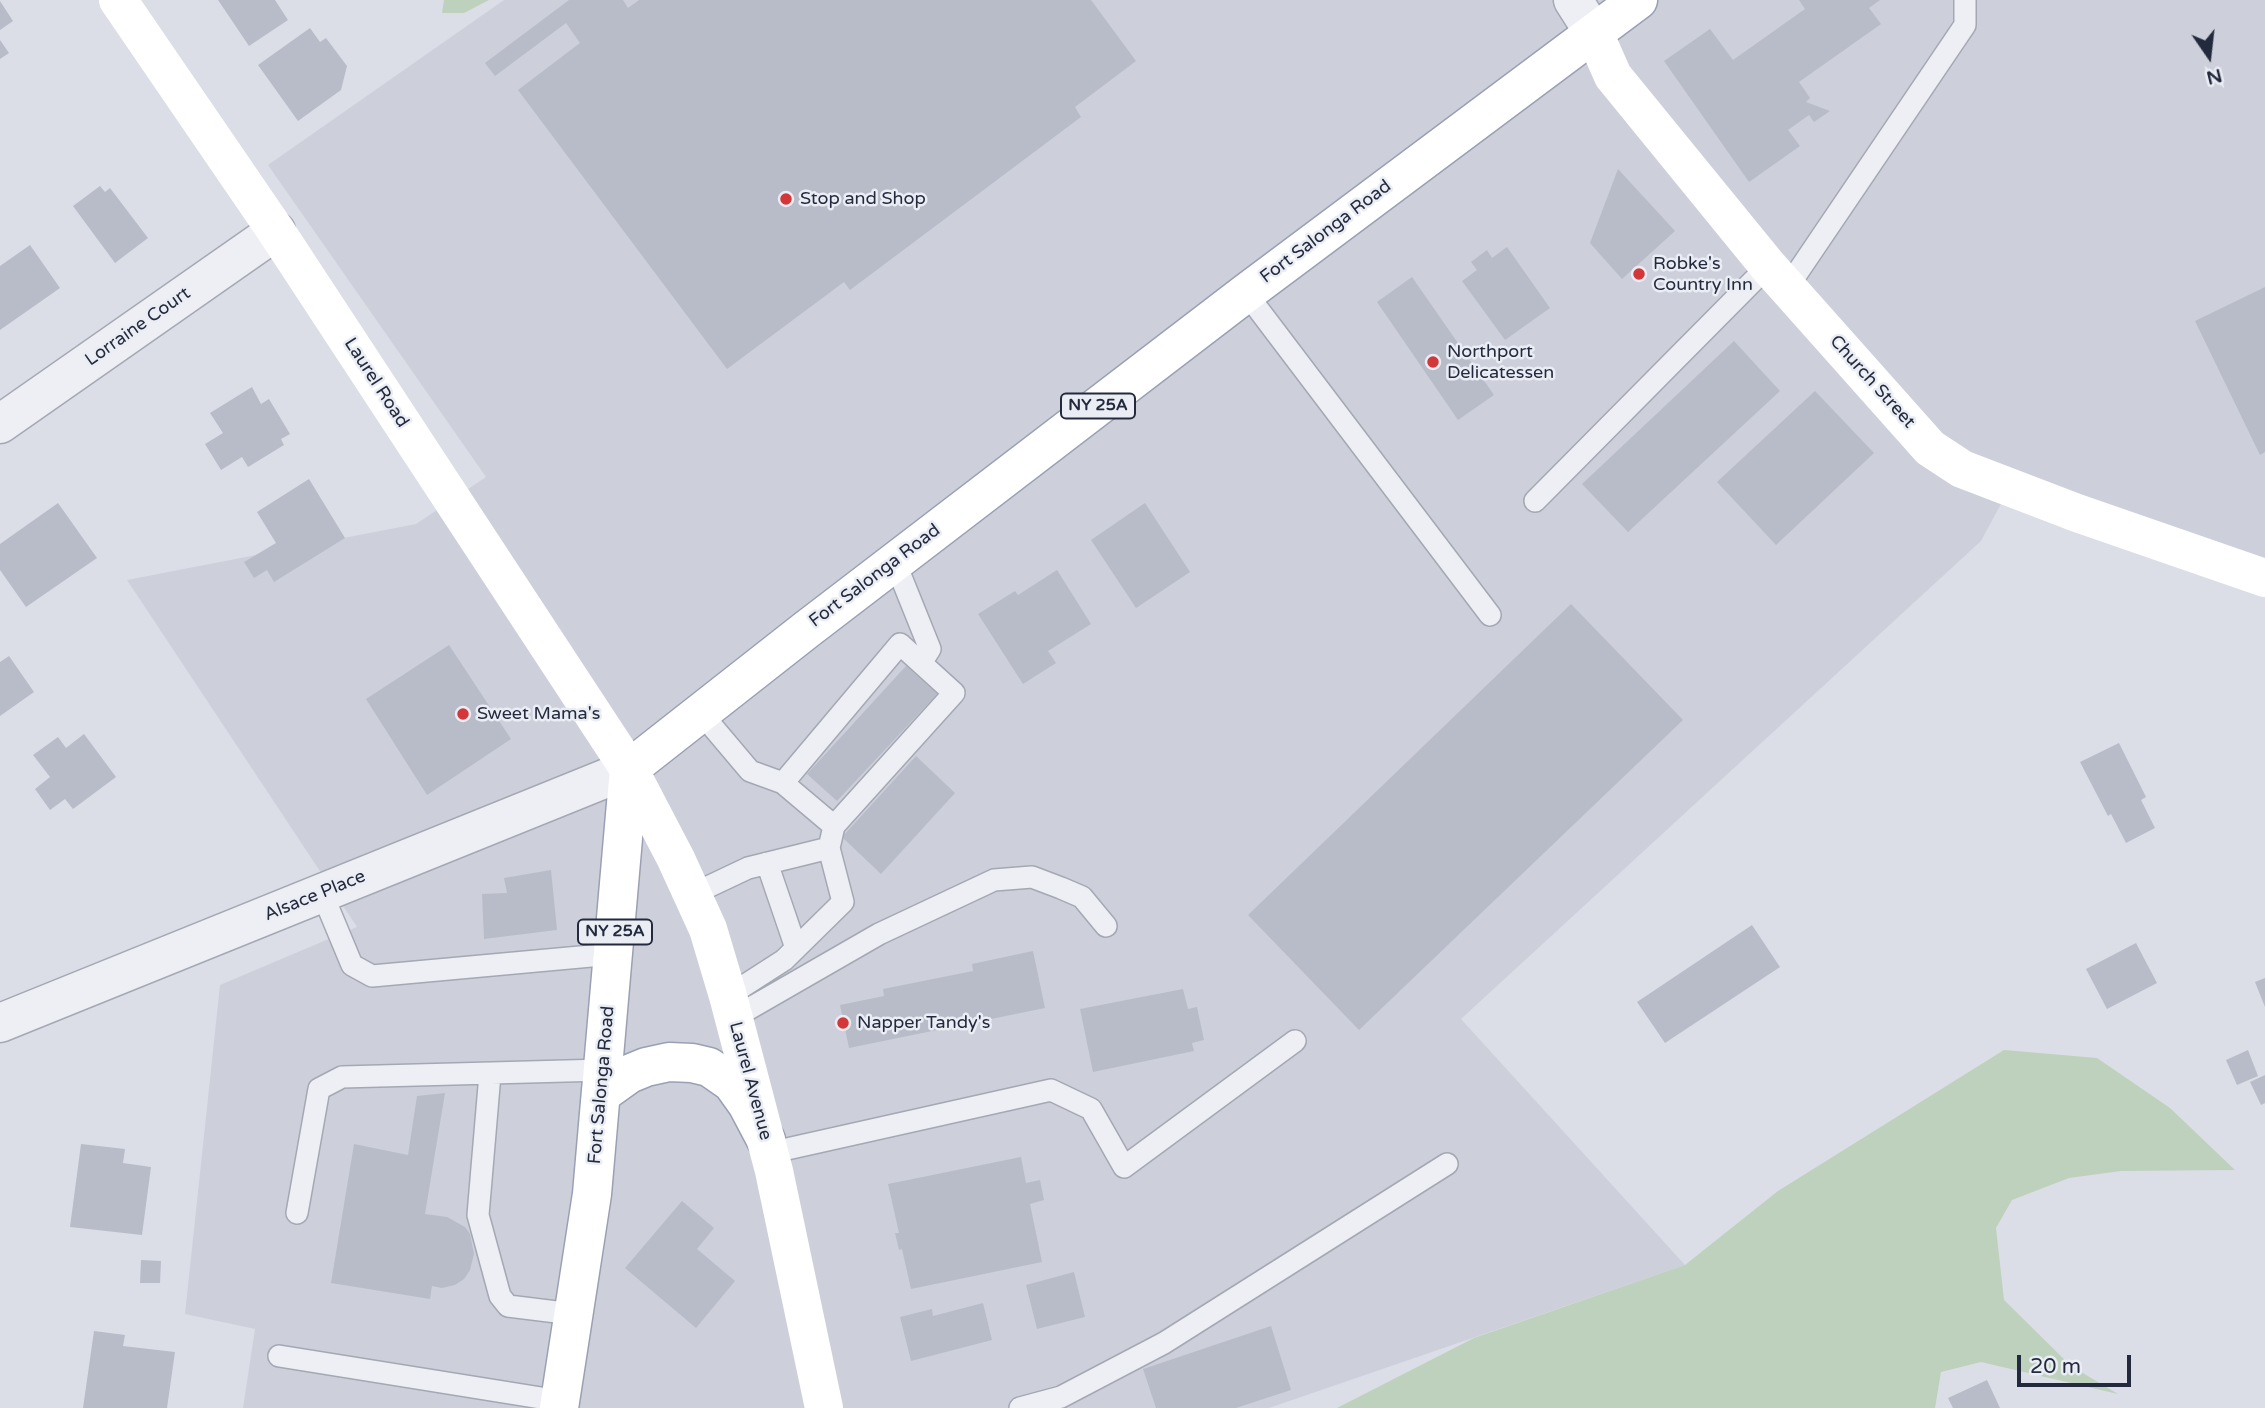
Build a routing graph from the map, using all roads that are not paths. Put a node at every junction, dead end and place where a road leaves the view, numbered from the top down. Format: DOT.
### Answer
graph roads {
  1 [pos="118,0"];
  2 [pos="1573,0"];
  3 [pos="1638,0"];
  4 [pos="1965,0"];
  5 [pos="1594,33"];
  6 [pos="276,231"];
  7 [pos="1778,277"];
  8 [pos="1246,293"];
  9 [pos="0,424"];
  10 [pos="1535,501"];
  11 [pos="895,562"];
  12 [pos="2265,578"];
  13 [pos="1490,615"];
  14 [pos="921,663"];
  15 [pos="701,713"];
  16 [pos="629,769"];
  17 [pos="783,783"];
  18 [pos="834,826"];
  19 [pos="829,848"];
  20 [pos="767,863"];
  21 [pos="322,893"];
  22 [pos="692,894"];
  23 [pos="1106,926"];
  24 [pos="796,948"];
  25 [pos="613,954"];
  26 [pos="731,1007"];
  27 [pos="0,1023"];
  28 [pos="1295,1041"];
  29 [pos="490,1074"];
  30 [pos="602,1082"];
  31 [pos="768,1147"];
  32 [pos="1447,1164"];
  33 [pos="297,1213"];
  34 [pos="573,1314"];
  35 [pos="279,1356"];
  36 [pos="559,1404"];
  37 [pos="824,1408"];
  38 [pos="1020,1408"];
  1 -- 6 [label="main road, Laurel Road"];
  2 -- 5 [label="street"];
  3 -- 5 [label="main road, Fort Salonga Road / NY 25A"];
  4 -- 7 [label="lane"];
  5 -- 7 [label="main road, Church Street"];
  5 -- 8 [label="main road, Fort Salonga Road / NY 25A"];
  6 -- 9 [label="street, Lorraine Court"];
  6 -- 16 [label="main road, Laurel Road"];
  7 -- 10 [label="lane"];
  7 -- 12 [label="main road, Church Street"];
  8 -- 11 [label="main road, Fort Salonga Road / NY 25A"];
  8 -- 13 [label="lane"];
  11 -- 14 [label="lane"];
  11 -- 15 [label="main road, Fort Salonga Road / NY 25A"];
  14 -- 17 [label="lane"];
  14 -- 18 [label="lane"];
  15 -- 16 [label="main road, Fort Salonga Road / NY 25A"];
  15 -- 17 [label="lane"];
  16 -- 21 [label="street, Alsace Place"];
  16 -- 22 [label="main road, Laurel Avenue"];
  16 -- 25 [label="main road, Fort Salonga Road / NY 25A"];
  17 -- 18 [label="lane"];
  18 -- 19 [label="lane"];
  19 -- 20 [label="lane"];
  19 -- 24 [label="lane"];
  20 -- 22 [label="lane"];
  20 -- 24 [label="lane"];
  21 -- 25 [label="lane"];
  21 -- 27 [label="street, Alsace Place"];
  22 -- 26 [label="main road, Laurel Avenue"];
  23 -- 26 [label="lane"];
  24 -- 26 [label="lane"];
  25 -- 30 [label="main road, Fort Salonga Road / NY 25A"];
  26 -- 31 [label="main road, Laurel Avenue"];
  28 -- 31 [label="lane"];
  29 -- 30 [label="lane"];
  29 -- 33 [label="lane"];
  29 -- 34 [label="lane"];
  30 -- 31 [label="main road"];
  30 -- 34 [label="main road, Fort Salonga Road / NY 25A"];
  31 -- 37 [label="main road, Laurel Avenue"];
  32 -- 38 [label="lane"];
  34 -- 36 [label="main road, Fort Salonga Road / NY 25A"];
  35 -- 36 [label="lane"];
}
